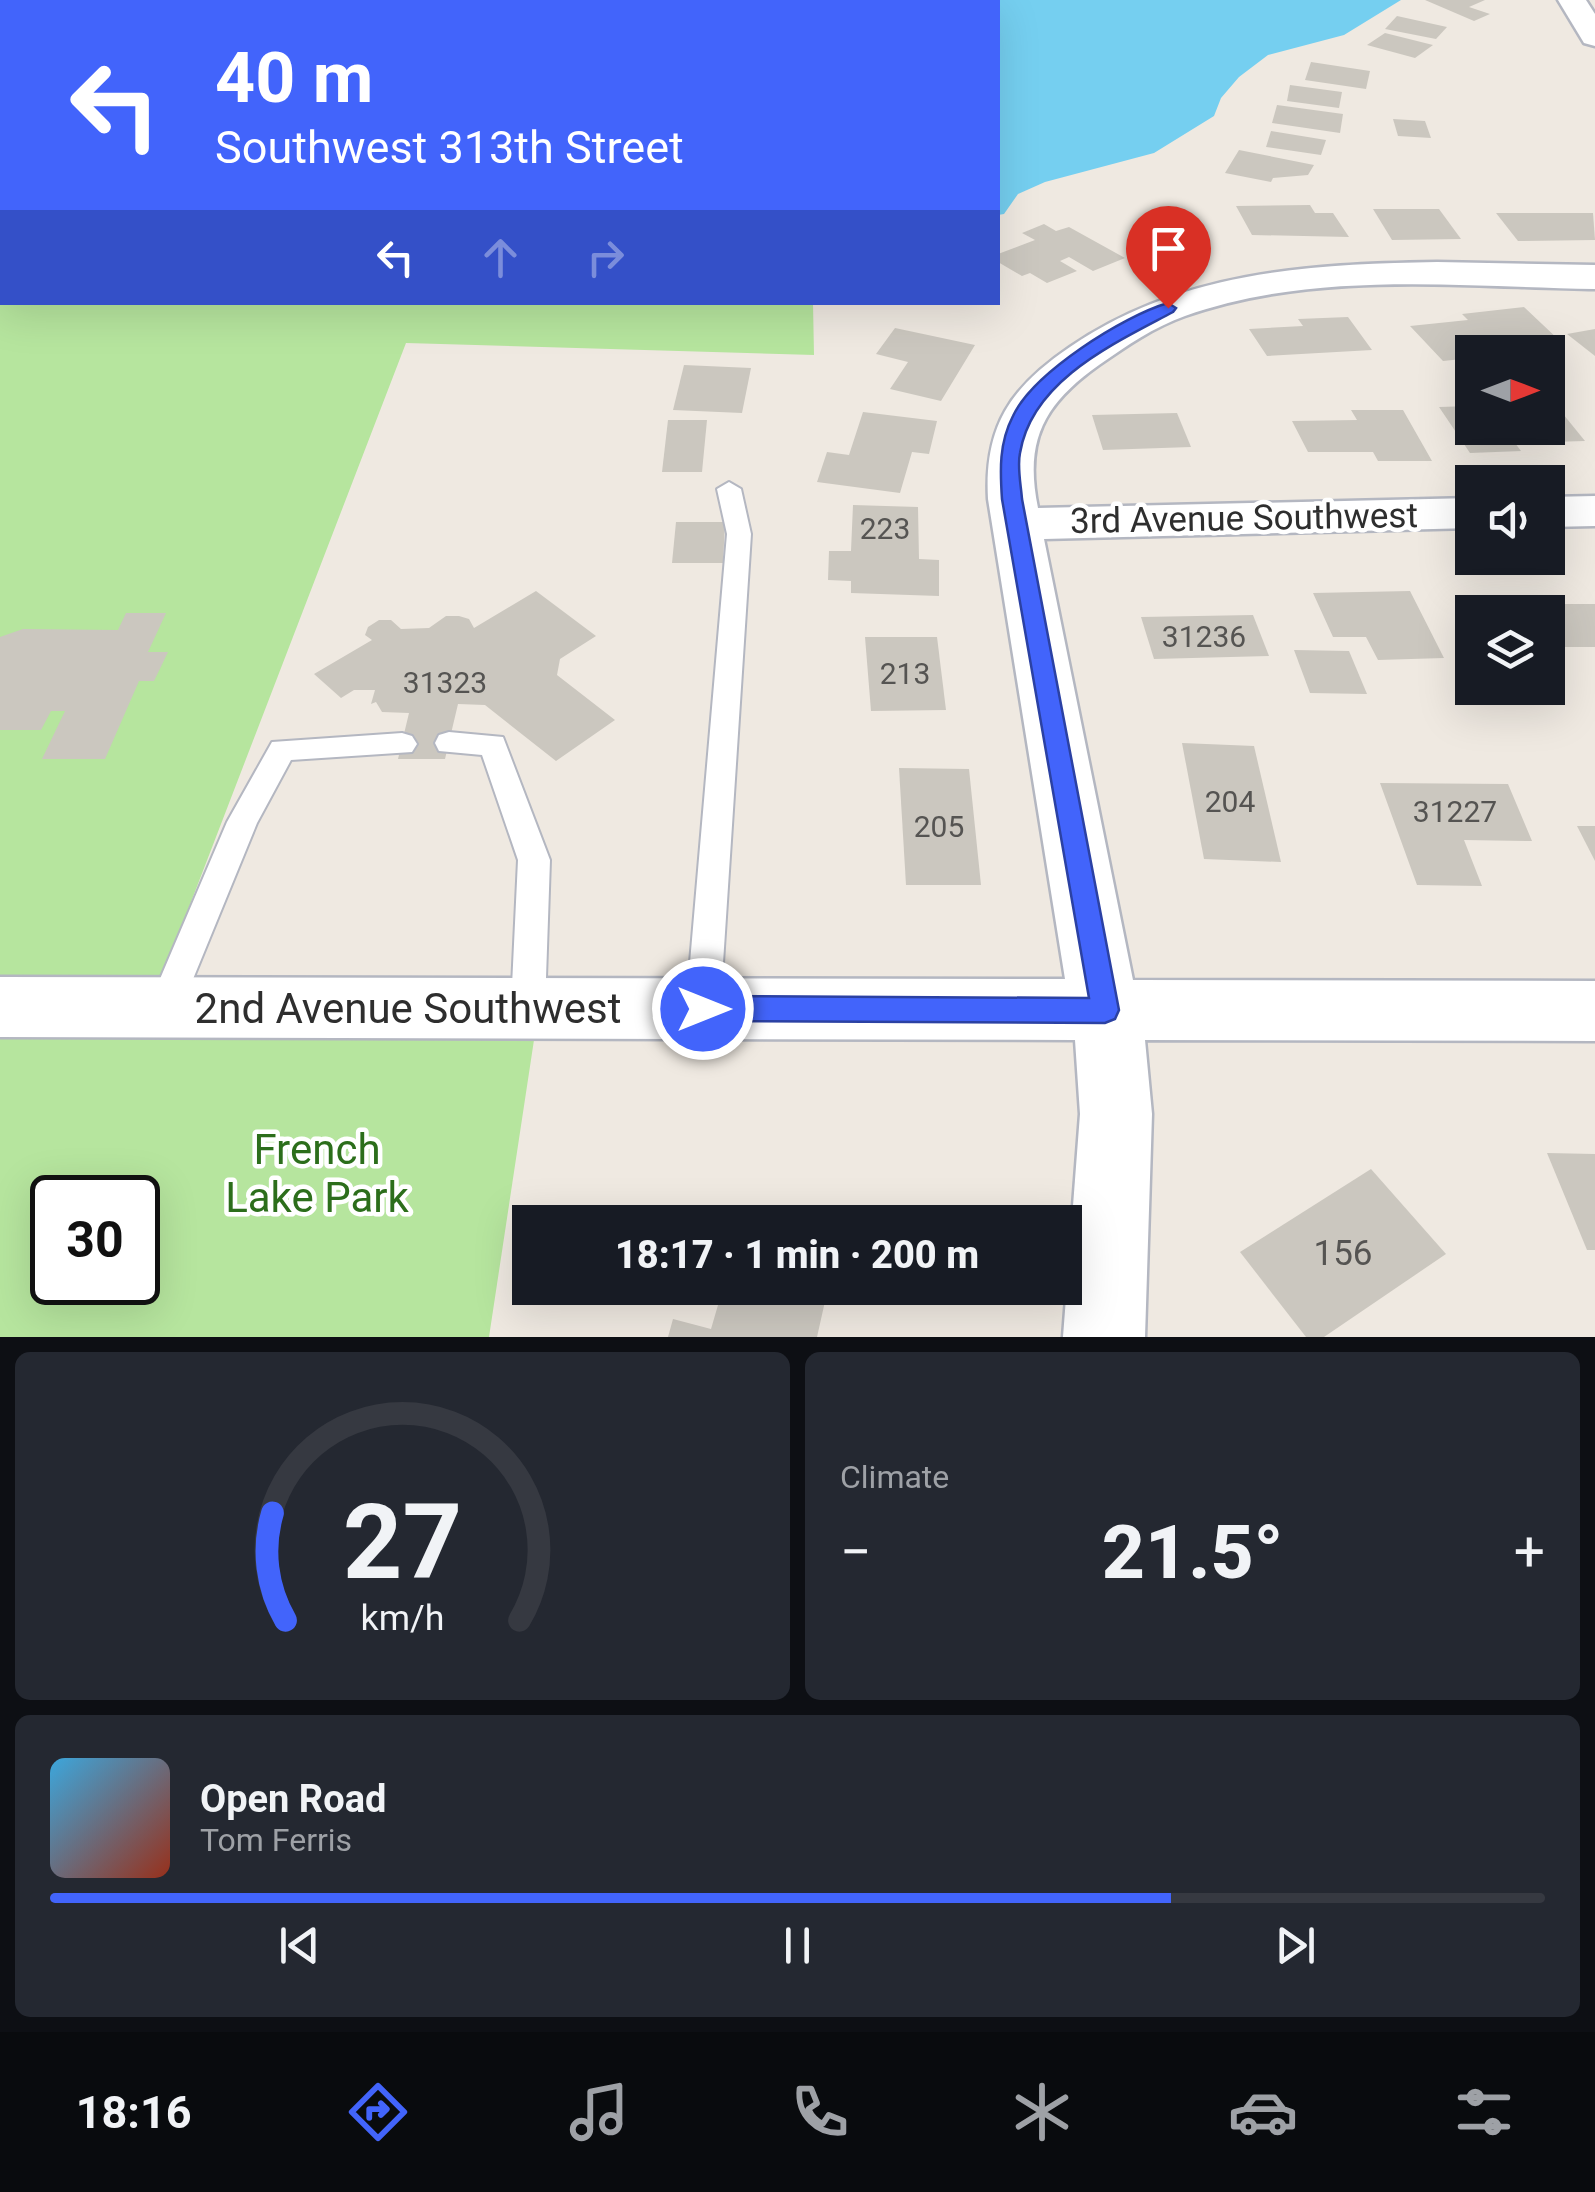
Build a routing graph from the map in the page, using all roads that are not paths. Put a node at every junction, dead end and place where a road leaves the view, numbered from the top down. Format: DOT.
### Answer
graph roads {
  1 [pos="1572,0"];
  2 [pos="1595,37"];
  3 [pos="1595,278"];
  4 [pos="729,489"];
  5 [pos="1595,510"];
  6 [pos="1565,511"];
  7 [pos="1455,513"];
  8 [pos="1016,524"];
  9 [pos="449,743"];
  10 [pos="402,744"];
  11 [pos="165,1007"];
  12 [pos="0,1008"];
  13 [pos="528,1008"];
  14 [pos="703,1009"];
  15 [pos="1105,1010"];
  16 [pos="1595,1011"];
  17 [pos="1104,1337"];
  1 -- 2 [label="street"];
  3 -- 8 [label="street"];
  4 -- 14 [label="lane"];
  5 -- 6 [label="street"];
  7 -- 8 [label="street, 3rd Avenue Southwest"];
  8 -- 15 [label="street"];
  9 -- 13 [label="lane"];
  10 -- 11 [label="lane"];
  11 -- 12 [label="street, 2nd Avenue Southwest"];
  11 -- 13 [label="street, 2nd Avenue Southwest"];
  13 -- 14 [label="street, 2nd Avenue Southwest"];
  14 -- 15 [label="street, 2nd Avenue Southwest"];
  15 -- 16 [label="street, 2nd Avenue Southwest"];
  15 -- 17 [label="street"];
}
